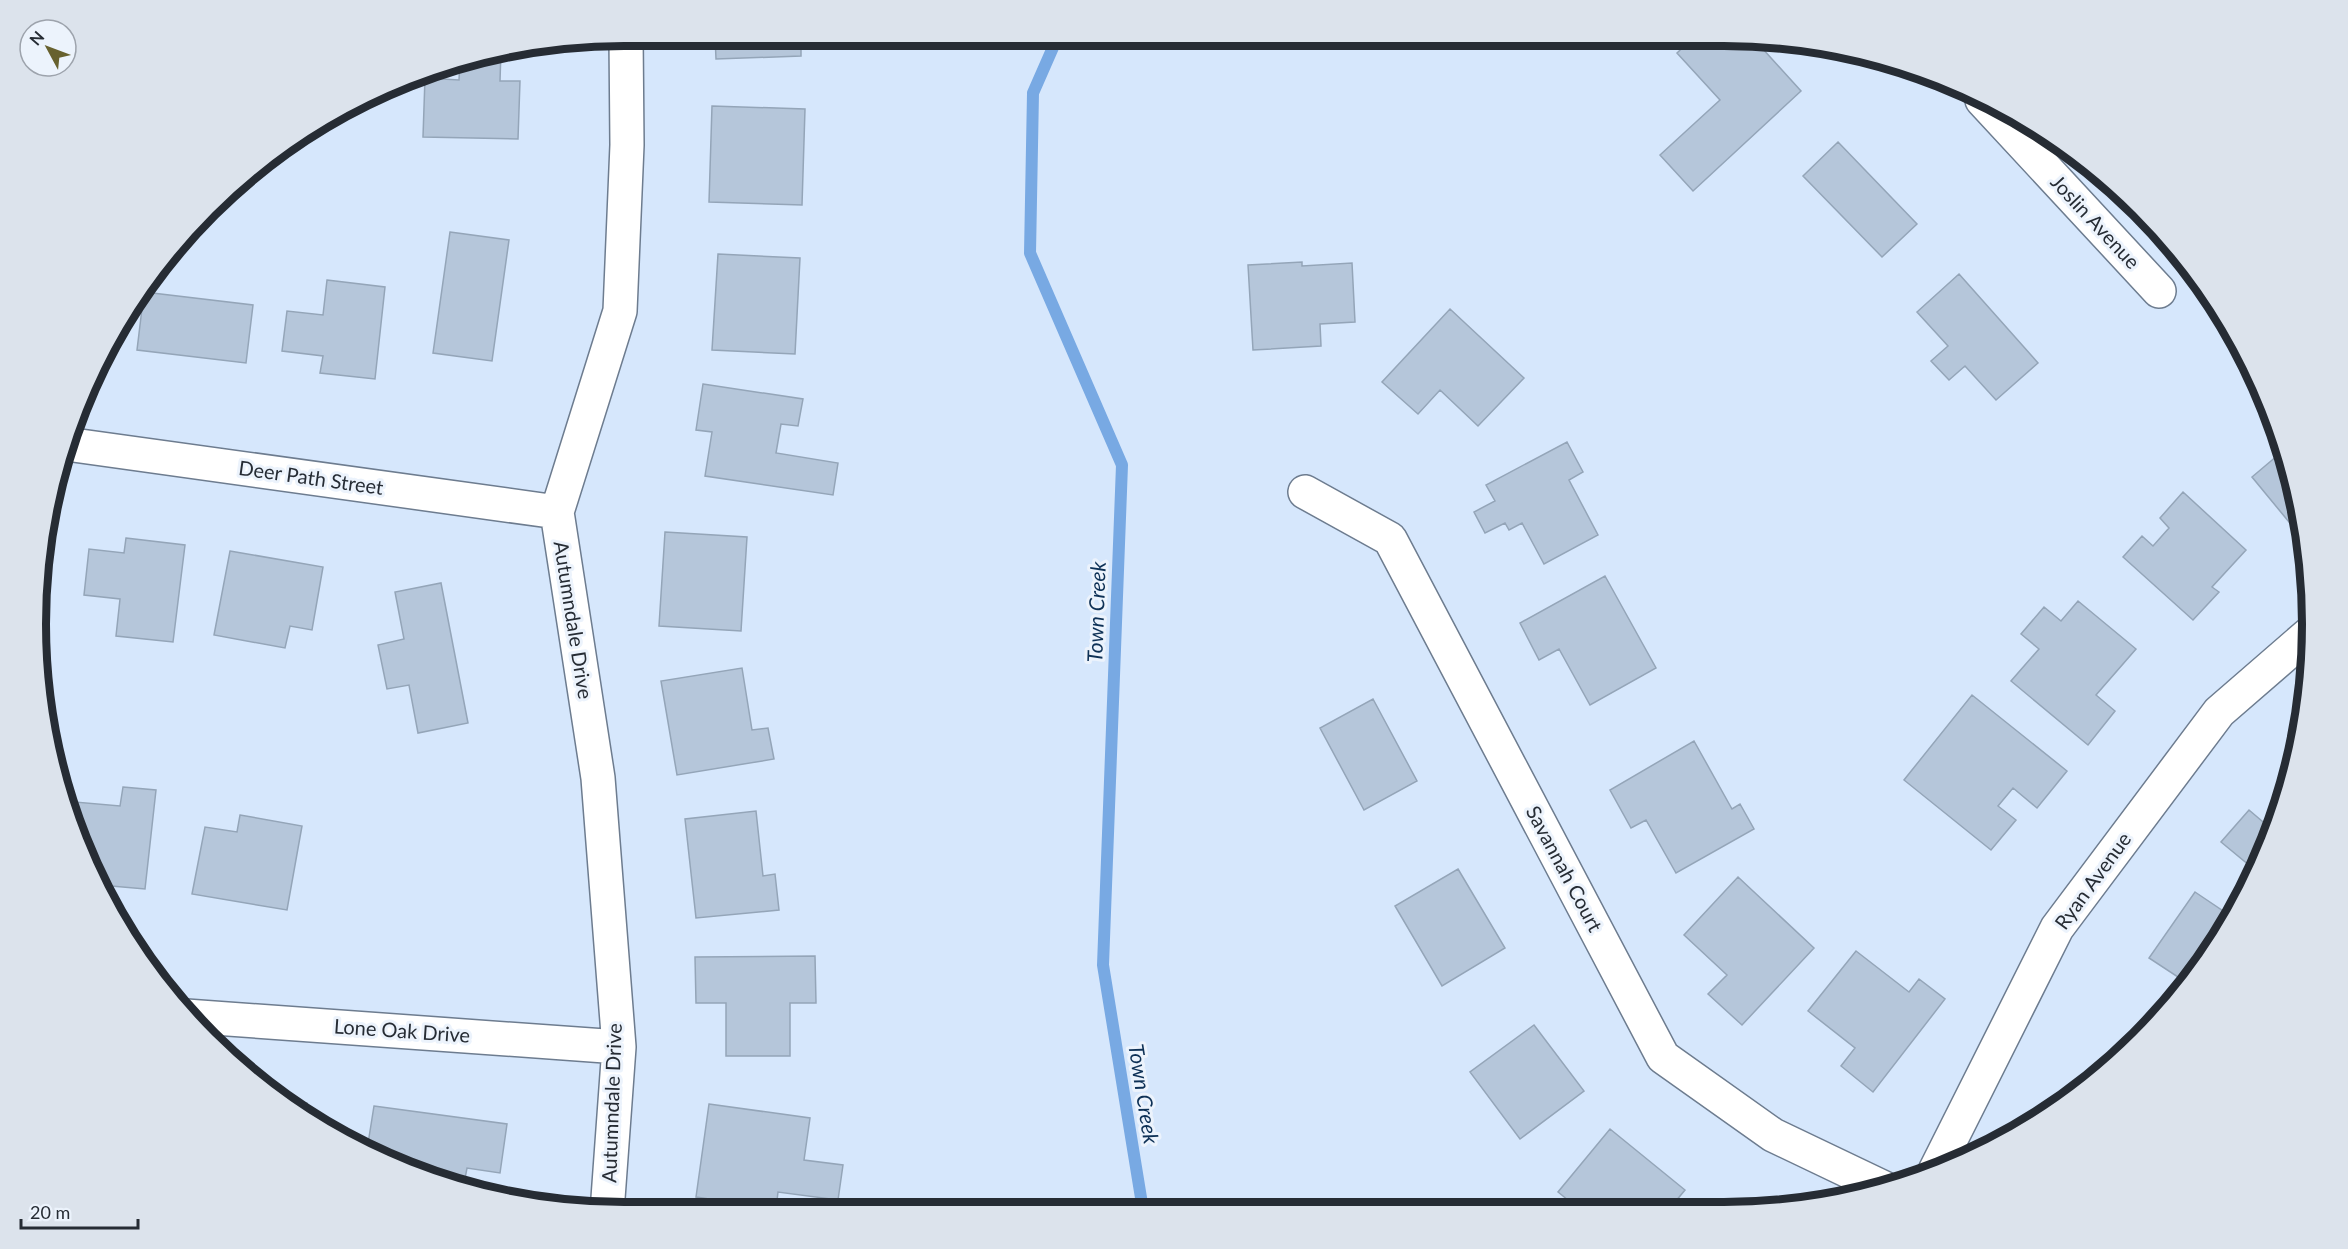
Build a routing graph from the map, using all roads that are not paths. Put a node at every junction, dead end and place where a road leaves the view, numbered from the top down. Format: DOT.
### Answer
graph roads {
  1 [pos="626,47"];
  2 [pos="1996,115"];
  3 [pos="2159,291"];
  4 [pos="75,445"];
  5 [pos="1305,492"];
  6 [pos="557,512"];
  7 [pos="2301,641"];
  8 [pos="201,1017"];
  9 [pos="619,1047"];
  10 [pos="1940,1161"];
  11 [pos="1873,1183"];
  12 [pos="608,1202"];
  1 -- 6 [label="street, Autumndale Drive"];
  2 -- 3 [label="street, Joslin Avenue"];
  4 -- 6 [label="street, Deer Path Street"];
  5 -- 11 [label="street, Savannah Court"];
  6 -- 9 [label="street, Autumndale Drive"];
  7 -- 10 [label="street, Ryan Avenue"];
  8 -- 9 [label="street, Lone Oak Drive"];
  9 -- 12 [label="street, Autumndale Drive"];
}
